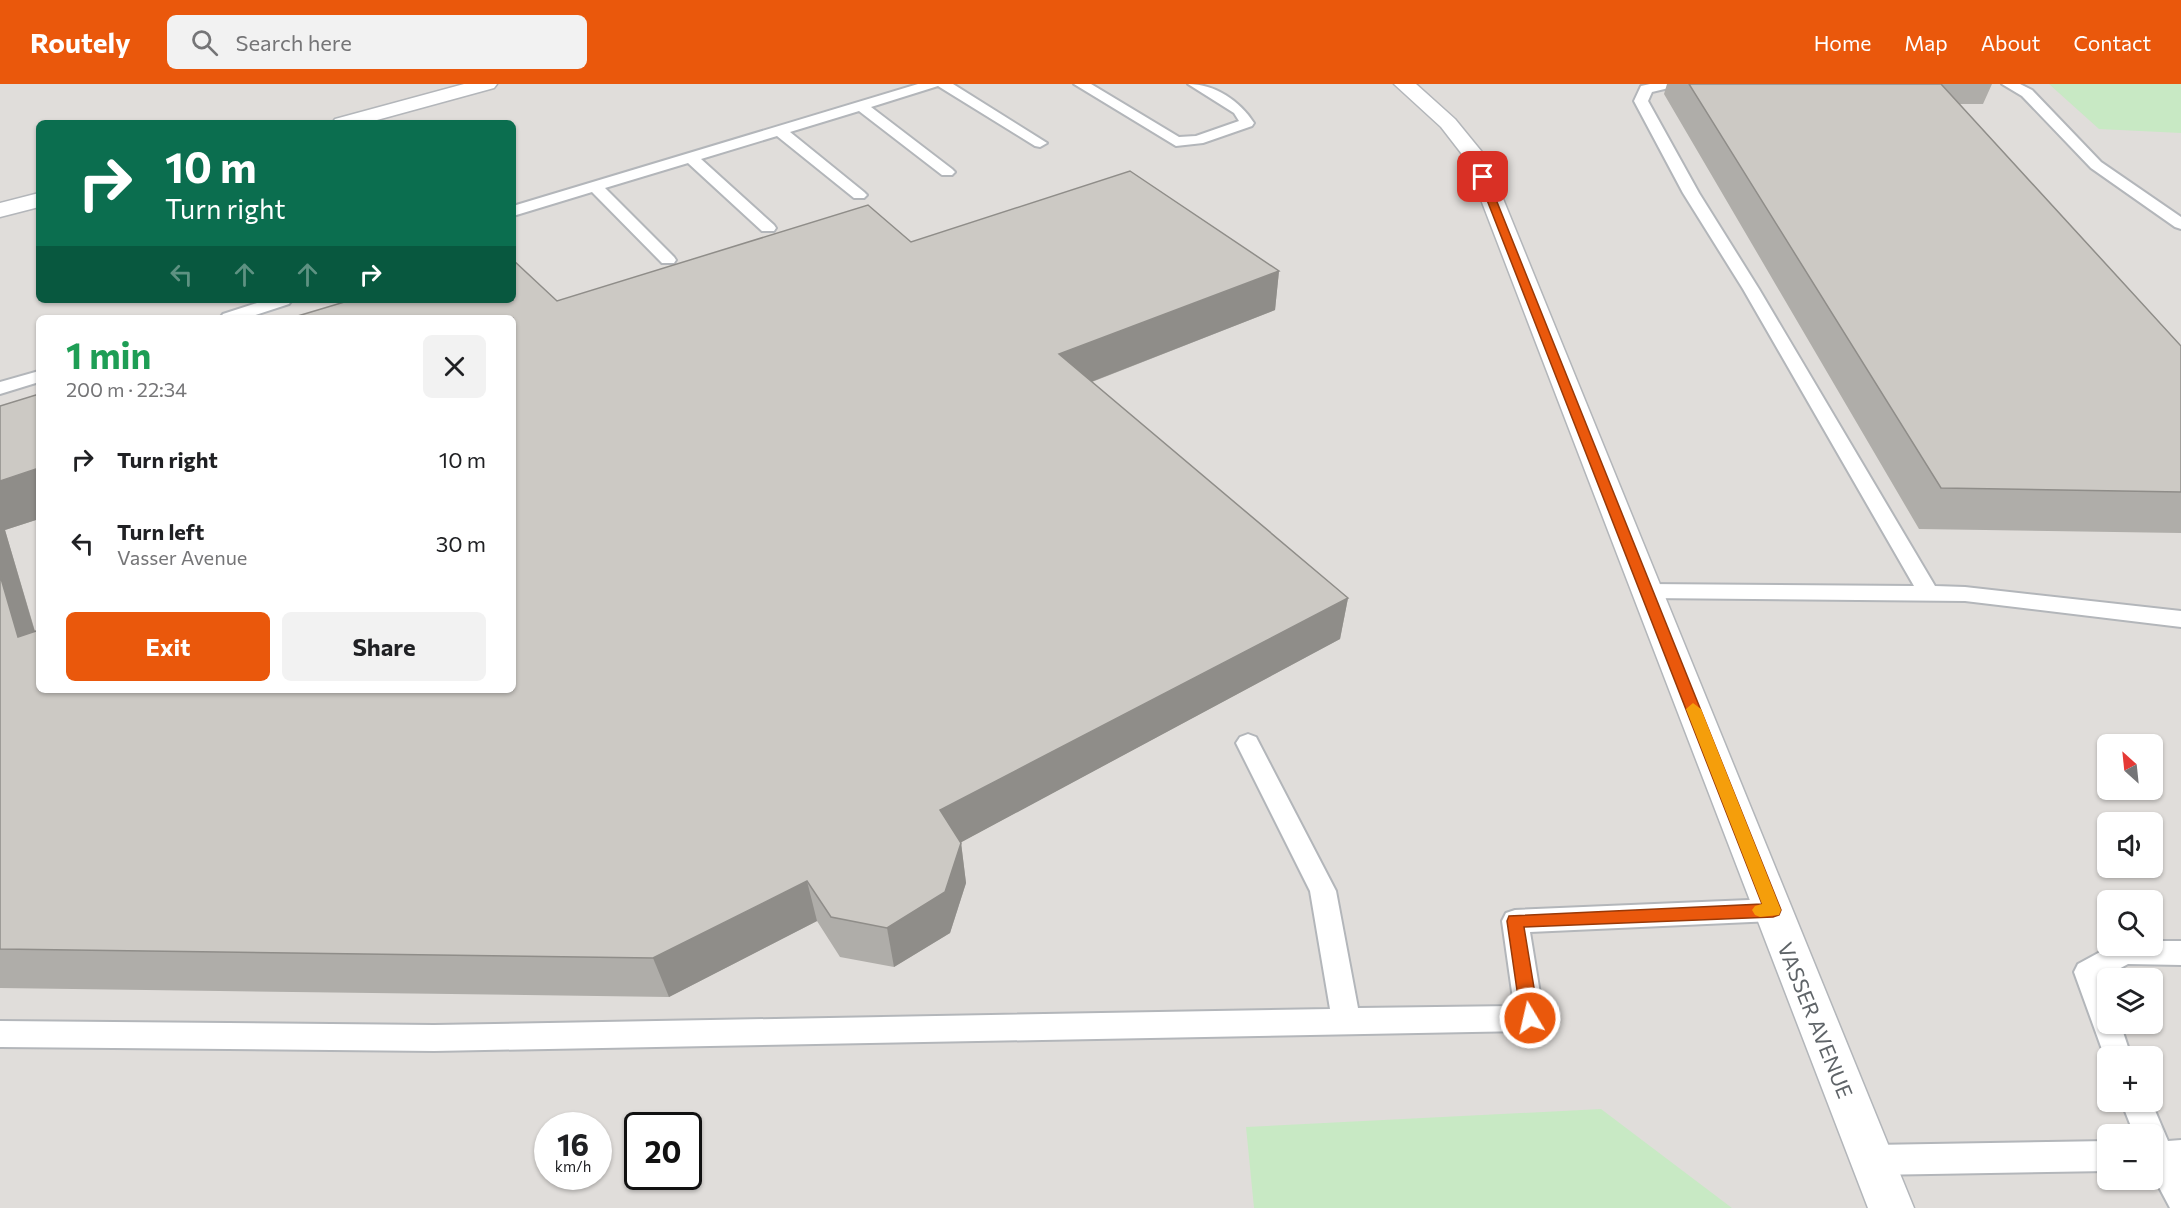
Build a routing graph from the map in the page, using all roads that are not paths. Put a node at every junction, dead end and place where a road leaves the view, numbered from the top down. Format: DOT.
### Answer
graph roads {
  1 [pos="487,84"];
  2 [pos="932,84"];
  3 [pos="943,84"];
  4 [pos="1081,84"];
  5 [pos="1194,84"];
  6 [pos="1404,84"];
  7 [pos="1668,84"];
  8 [pos="2009,84"];
  9 [pos="860,105"];
  10 [pos="353,120"];
  11 [pos="778,130"];
  12 [pos="1040,143"];
  13 [pos="690,156"];
  14 [pos="947,171"];
  15 [pos="594,185"];
  16 [pos="859,195"];
  17 [pos="36,201"];
  18 [pos="0,210"];
  19 [pos="516,210"];
  20 [pos="2181,224"];
  21 [pos="768,228"];
  22 [pos="668,260"];
  23 [pos="274,303"];
  24 [pos="238,315"];
  25 [pos="36,377"];
  26 [pos="0,388"];
  27 [pos="1647,591"];
  28 [pos="1929,594"];
  29 [pos="2181,619"];
  30 [pos="1248,744"];
  31 [pos="1773,910"];
  32 [pos="2181,953"];
  33 [pos="1346,1021"];
  34 [pos="0,1034"];
  35 [pos="2114,1046"];
  36 [pos="2097,1156"];
  37 [pos="2163,1157"];
  38 [pos="1872,1160"];
  39 [pos="2181,1198"];
  40 [pos="1891,1208"];
  1 -- 10 [label="street"];
  2 -- 9 [label="lane"];
  3 -- 12 [label="lane"];
  4 -- 5 [label="lane"];
  6 -- 27 [label="street, VASSER AVENUE"];
  7 -- 28 [label="lane"];
  8 -- 20 [label="lane"];
  9 -- 11 [label="lane"];
  9 -- 14 [label="lane"];
  11 -- 13 [label="lane"];
  11 -- 16 [label="lane"];
  13 -- 15 [label="lane"];
  13 -- 21 [label="lane"];
  15 -- 19 [label="lane"];
  15 -- 22 [label="lane"];
  17 -- 18 [label="street"];
  23 -- 24 [label="lane"];
  25 -- 26 [label="lane"];
  27 -- 28 [label="lane"];
  27 -- 31 [label="street, VASSER AVENUE"];
  28 -- 29 [label="lane"];
  30 -- 33 [label="lane"];
  31 -- 33 [label="lane"];
  31 -- 38 [label="street, VASSER AVENUE"];
  32 -- 35 [label="lane"];
  33 -- 34 [label="lane"];
  36 -- 38 [label="lane"];
  37 -- 39 [label="lane"];
  38 -- 40 [label="street, VASSER AVENUE"];
}
